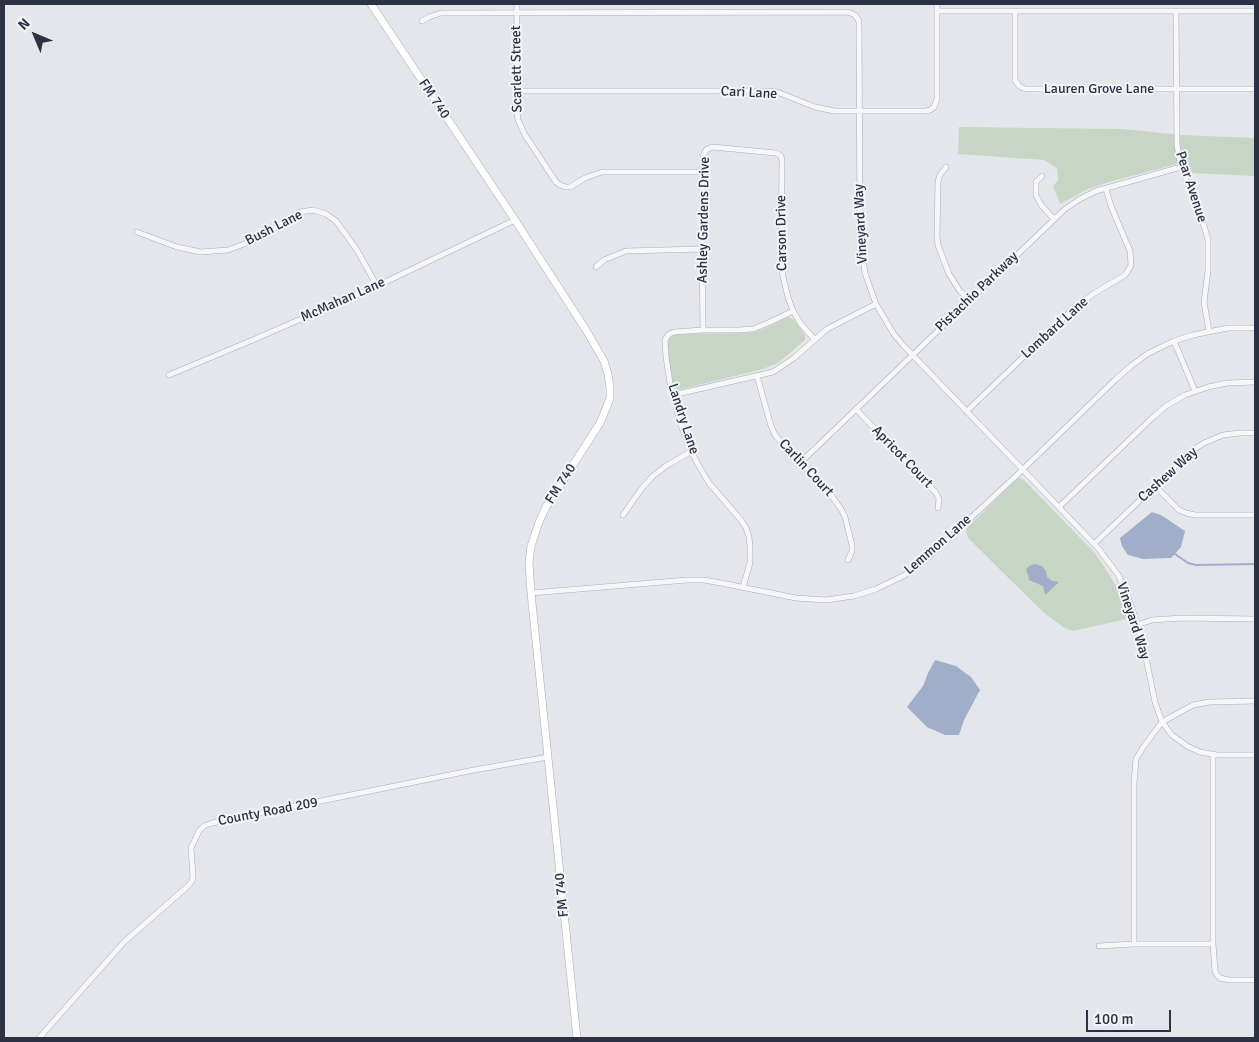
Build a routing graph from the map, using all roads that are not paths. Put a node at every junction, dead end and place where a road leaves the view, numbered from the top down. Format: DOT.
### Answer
graph roads {
  1 [pos="371,4"];
  2 [pos="517,4"];
  3 [pos="937,4"];
  4 [pos="937,11"];
  5 [pos="1015,11"];
  6 [pos="1176,11"];
  7 [pos="1255,11"];
  8 [pos="517,13"];
  9 [pos="422,21"];
  10 [pos="1176,89"];
  11 [pos="1255,89"];
  12 [pos="516,91"];
  13 [pos="859,112"];
  14 [pos="744,150"];
  15 [pos="1181,167"];
  16 [pos="946,168"];
  17 [pos="703,172"];
  18 [pos="1042,176"];
  19 [pos="1106,189"];
  20 [pos="1054,219"];
  21 [pos="515,220"];
  22 [pos="137,232"];
  23 [pos="702,249"];
  24 [pos="596,267"];
  25 [pos="377,286"];
  26 [pos="969,300"];
  27 [pos="876,304"];
  28 [pos="794,310"];
  29 [pos="1255,328"];
  30 [pos="703,330"];
  31 [pos="1209,331"];
  32 [pos="814,339"];
  33 [pos="1174,341"];
  34 [pos="912,355"];
  35 [pos="169,375"];
  36 [pos="757,376"];
  37 [pos="1255,382"];
  38 [pos="1195,391"];
  39 [pos="673,395"];
  40 [pos="856,409"];
  41 [pos="967,411"];
  42 [pos="1255,433"];
  43 [pos="692,451"];
  44 [pos="800,463"];
  45 [pos="1022,469"];
  46 [pos="1155,486"];
  47 [pos="1059,507"];
  48 [pos="938,508"];
  49 [pos="1255,515"];
  50 [pos="623,516"];
  51 [pos="1094,544"];
  52 [pos="848,560"];
  53 [pos="743,587"];
  54 [pos="531,593"];
  55 [pos="1255,619"];
  56 [pos="1137,625"];
  57 [pos="1255,701"];
  58 [pos="1162,722"];
  59 [pos="1213,754"];
  60 [pos="1255,755"];
  61 [pos="548,757"];
  62 [pos="1134,944"];
  63 [pos="1213,944"];
  64 [pos="1098,946"];
  65 [pos="1255,980"];
  66 [pos="39,1038"];
  67 [pos="577,1038"];
  1 -- 21 [label="main road, FM 740 / FM 740"];
  2 -- 8 [label="street, Scarlett Street"];
  3 -- 4 [label="street, Cari Lane"];
  4 -- 5 [label="street"];
  4 -- 13 [label="street, Cari Lane"];
  5 -- 6 [label="street"];
  5 -- 10 [label="street, Lauren Grove Lane"];
  6 -- 7 [label="street"];
  6 -- 10 [label="street, Pear Avenue"];
  8 -- 9 [label="street, Vineyard Way"];
  8 -- 12 [label="street, Scarlett Street"];
  8 -- 13 [label="street, Vineyard Way"];
  10 -- 11 [label="street, Lauren Grove Lane"];
  10 -- 15 [label="street, Pear Avenue"];
  12 -- 13 [label="street, Cari Lane"];
  12 -- 17 [label="street, Scarlett Street"];
  13 -- 27 [label="street, Vineyard Way"];
  14 -- 17 [label="street, Ashley Gardens Drive"];
  14 -- 28 [label="street, Carson Drive"];
  15 -- 19 [label="street, Pistachio Parkway"];
  15 -- 31 [label="street, Pear Avenue"];
  16 -- 26 [label="street"];
  17 -- 23 [label="street, Ashley Gardens Drive"];
  18 -- 20 [label="street"];
  19 -- 20 [label="street, Pistachio Parkway"];
  19 -- 41 [label="street, Lombard Lane"];
  20 -- 26 [label="street, Pistachio Parkway"];
  21 -- 25 [label="street, McMahan Lane"];
  21 -- 54 [label="main road, FM 740 / FM 740"];
  22 -- 25 [label="street, Bush Lane"];
  23 -- 24 [label="street"];
  23 -- 30 [label="street, Ashley Gardens Drive"];
  25 -- 35 [label="street, McMahan Lane"];
  26 -- 34 [label="street, Pistachio Parkway"];
  27 -- 32 [label="street"];
  27 -- 34 [label="street, Vineyard Way"];
  28 -- 30 [label="street, Landry Lane"];
  28 -- 32 [label="street, Carson Drive"];
  29 -- 31 [label="street, Lemmon Lane"];
  30 -- 39 [label="street, Landry Lane"];
  31 -- 33 [label="street, Lemmon Lane"];
  32 -- 36 [label="street"];
  33 -- 38 [label="street"];
  33 -- 45 [label="street, Lemmon Lane"];
  34 -- 40 [label="street, Pistachio Parkway"];
  34 -- 41 [label="street, Vineyard Way"];
  36 -- 39 [label="street"];
  36 -- 44 [label="street, Carlin Court"];
  37 -- 38 [label="street"];
  38 -- 47 [label="street"];
  39 -- 43 [label="street, Landry Lane"];
  40 -- 44 [label="street, Pistachio Parkway"];
  40 -- 48 [label="street, Apricot Court"];
  41 -- 45 [label="street, Vineyard Way"];
  42 -- 46 [label="street, Cashew Way"];
  43 -- 50 [label="street"];
  43 -- 53 [label="street, Landry Lane"];
  44 -- 52 [label="street, Carlin Court"];
  45 -- 47 [label="street, Vineyard Way"];
  45 -- 53 [label="street, Lemmon Lane"];
  46 -- 49 [label="street"];
  46 -- 51 [label="street, Cashew Way"];
  47 -- 51 [label="street, Vineyard Way"];
  51 -- 56 [label="street, Vineyard Way"];
  53 -- 54 [label="street, Lemmon Lane"];
  54 -- 61 [label="main road, FM 740 / FM 740"];
  55 -- 56 [label="street"];
  56 -- 58 [label="street, Vineyard Way"];
  57 -- 58 [label="street"];
  58 -- 59 [label="street, Vineyard Way"];
  58 -- 62 [label="street"];
  59 -- 60 [label="street, Vineyard Way"];
  59 -- 63 [label="street"];
  61 -- 66 [label="street, County Road 209"];
  61 -- 67 [label="main road, FM 740 / FM 740"];
  62 -- 63 [label="street"];
  62 -- 64 [label="street"];
  63 -- 65 [label="street"];
}
